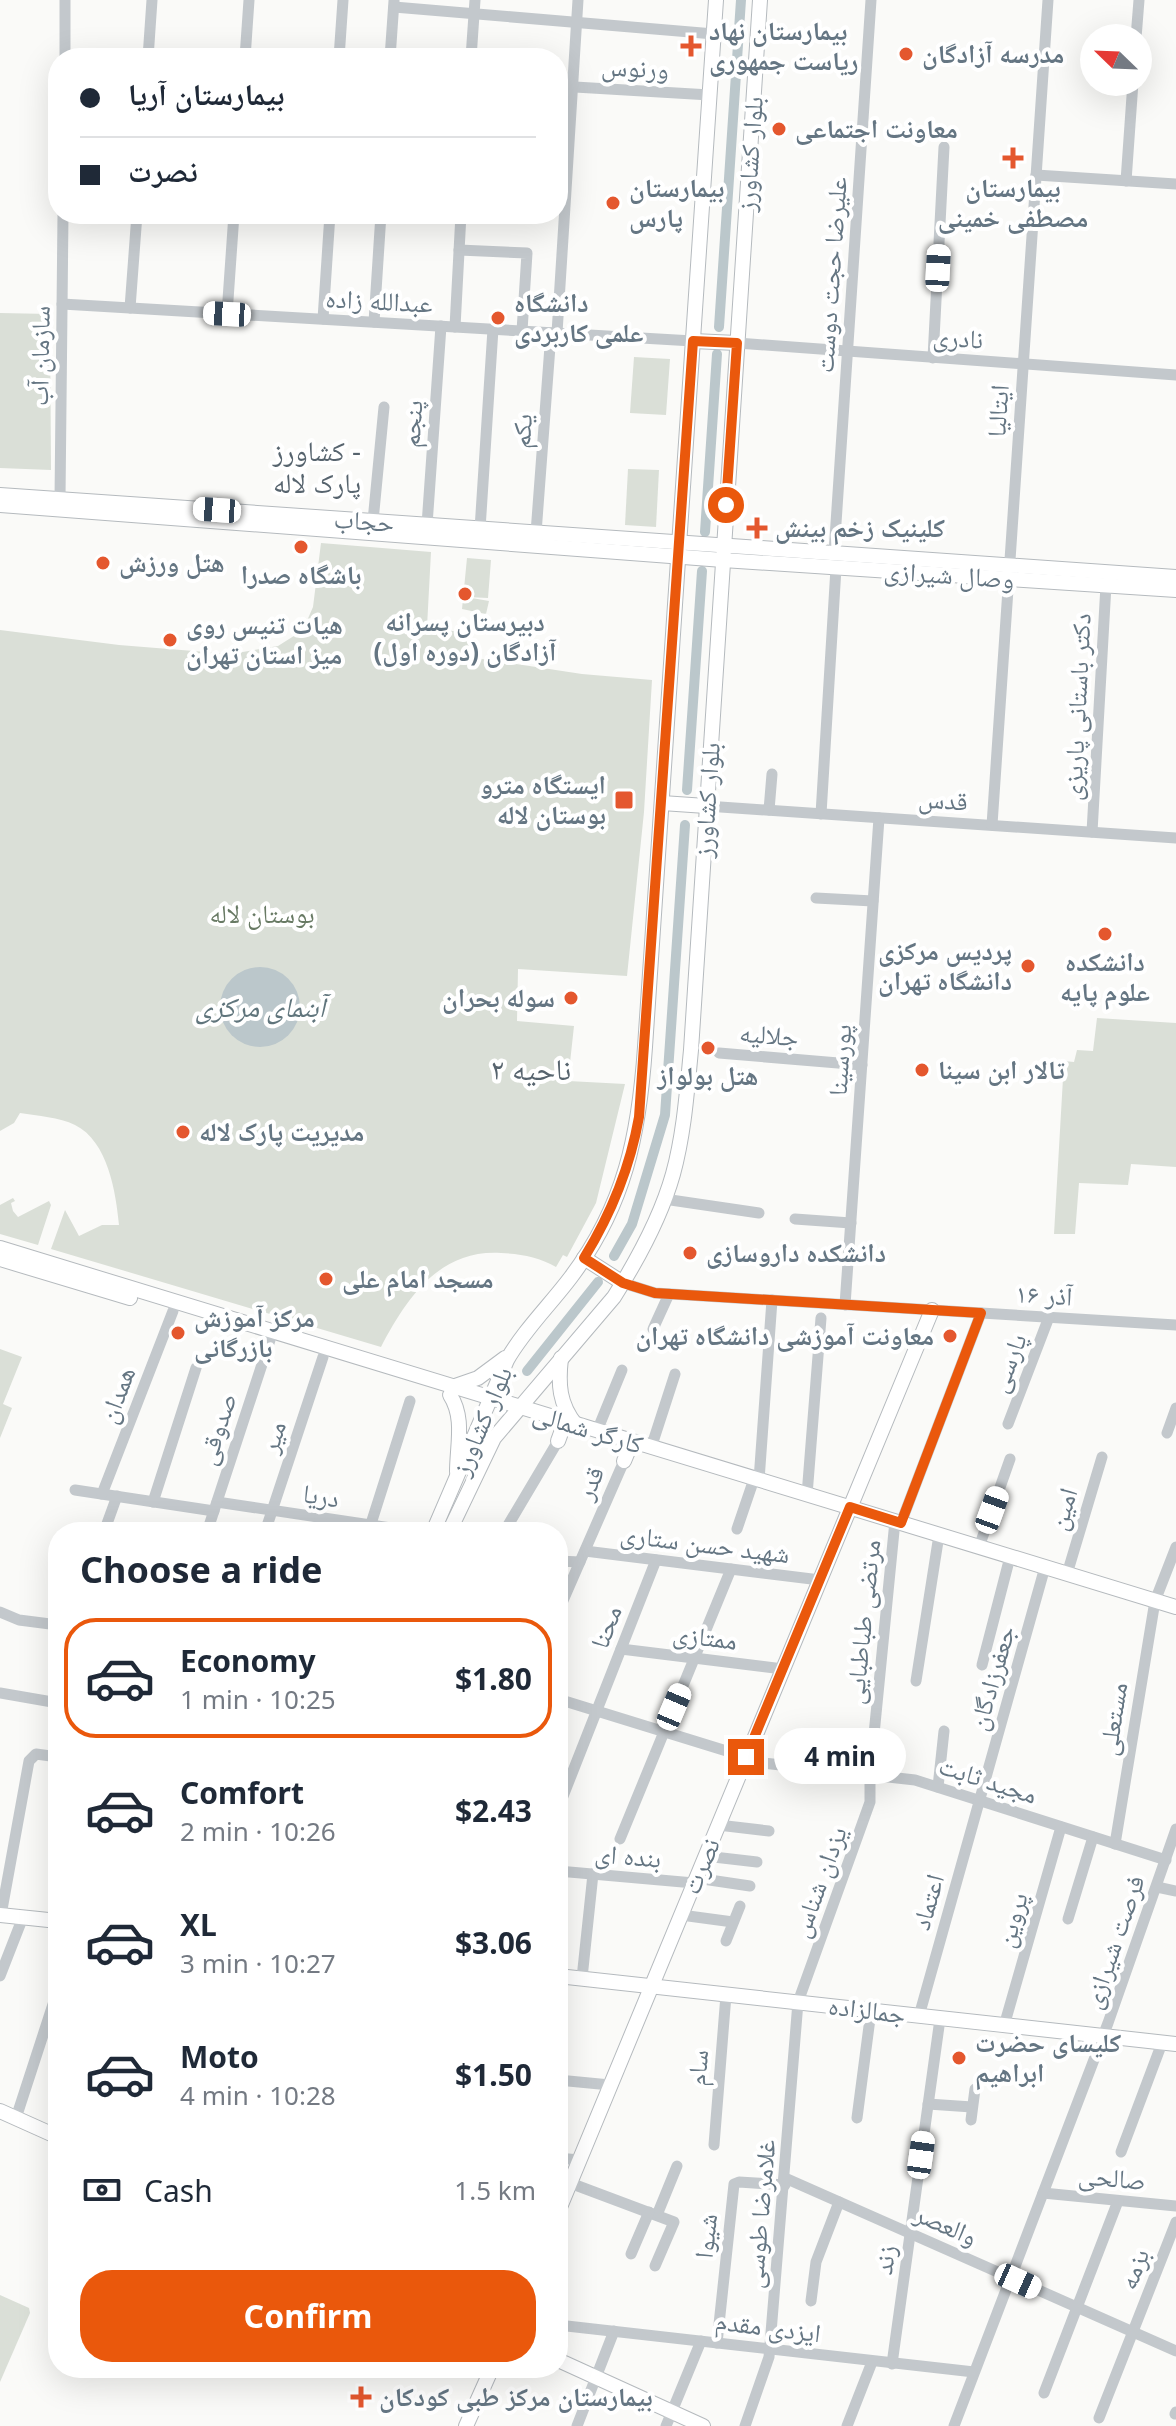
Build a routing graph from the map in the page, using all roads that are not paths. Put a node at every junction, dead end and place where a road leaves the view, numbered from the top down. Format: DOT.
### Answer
graph roads {
  1 [pos="65,0"];
  2 [pos="152,0"];
  3 [pos="249,0"];
  4 [pos="343,0"];
  5 [pos="475,0"];
  6 [pos="578,0"];
  7 [pos="716,0"];
  8 [pos="760,0"];
  9 [pos="871,0"];
  10 [pos="1048,0"];
  11 [pos="1139,0"];
  12 [pos="394,4"];
  13 [pos="474,14"];
  14 [pos="576,22"];
  15 [pos="1137,24"];
  16 [pos="714,34"];
  17 [pos="65,48"];
  18 [pos="149,48"];
  19 [pos="246,48"];
  20 [pos="340,48"];
  21 [pos="391,48"];
  22 [pos="472,48"];
  23 [pos="568,87"];
  24 [pos="572,87"];
  25 [pos="710,95"];
  26 [pos="1132,96"];
  27 [pos="568,142"];
  28 [pos="944,147"];
  29 [pos="1036,175"];
  30 [pos="1126,181"];
  31 [pos="1176,184"];
  32 [pos="63,224"];
  33 [pos="136,224"];
  34 [pos="233,224"];
  35 [pos="329,224"];
  36 [pos="380,224"];
  37 [pos="460,224"];
  38 [pos="562,224"];
  39 [pos="459,250"];
  40 [pos="62,304"];
  41 [pos="130,308"];
  42 [pos="227,314"];
  43 [pos="323,319"];
  44 [pos="374,322"];
  45 [pos="441,326"];
  46 [pos="455,327"];
  47 [pos="493,329"];
  48 [pos="522,331"];
  49 [pos="554,333"];
  50 [pos="693,341"];
  51 [pos="737,343"];
  52 [pos="848,352"];
  53 [pos="933,358"];
  54 [pos="1024,364"];
  55 [pos="1176,375"];
  56 [pos="384,407"];
  57 [pos="0,495"];
  58 [pos="60,504"];
  59 [pos="0,505"];
  60 [pos="373,521"];
  61 [pos="344,525"];
  62 [pos="427,525"];
  63 [pos="479,535"];
  64 [pos="536,539"];
  65 [pos="679,550"];
  66 [pos="723,553"];
  67 [pos="835,560"];
  68 [pos="1009,572"];
  69 [pos="1176,577"];
  70 [pos="1106,578"];
  71 [pos="1176,590"];
  72 [pos="772,774"];
  73 [pos="662,803"];
  74 [pos="706,806"];
  75 [pos="769,810"];
  76 [pos="821,814"];
  77 [pos="879,818"];
  78 [pos="992,825"];
  79 [pos="1092,832"];
  80 [pos="1176,838"];
  81 [pos="816,898"];
  82 [pos="873,901"];
  83 [pos="719,1053"];
  84 [pos="862,1065"];
  85 [pos="664,1199"];
  86 [pos="759,1213"];
  87 [pos="795,1219"];
  88 [pos="851,1223"];
  89 [pos="0,1248"];
  90 [pos="584,1258"];
  91 [pos="0,1259"];
  92 [pos="623,1283"];
  93 [pos="669,1294"];
  94 [pos="772,1300"];
  95 [pos="845,1305"];
  96 [pos="174,1307"];
  97 [pos="932,1310"];
  98 [pos="981,1313"];
  99 [pos="1049,1317"];
  100 [pos="821,1318"];
  101 [pos="1176,1325"];
  102 [pos="653,1329"];
  103 [pos="271,1336"];
  104 [pos="325,1353"];
  105 [pos="511,1353"];
  106 [pos="561,1358"];
  107 [pos="196,1368"];
  108 [pos="622,1370"];
  109 [pos="675,1374"];
  110 [pos="451,1391"];
  111 [pos="410,1401"];
  112 [pos="490,1402"];
  113 [pos="518,1408"];
  114 [pos="1176,1408"];
  115 [pos="571,1423"];
  116 [pos="1008,1424"];
  117 [pos="597,1431"];
  118 [pos="1167,1433"];
  119 [pos="558,1441"];
  120 [pos="632,1442"];
  121 [pos="651,1448"];
  122 [pos="1102,1457"];
  123 [pos="1010,1459"];
  124 [pos="624,1461"];
  125 [pos="756,1479"];
  126 [pos="457,1480"];
  127 [pos="75,1490"];
  128 [pos="102,1494"];
  129 [pos="807,1495"];
  130 [pos="117,1496"];
  131 [pos="153,1502"];
  132 [pos="215,1507"];
  133 [pos="272,1511"];
  134 [pos="847,1514"];
  135 [pos="320,1518"];
  136 [pos="108,1522"];
  137 [pos="210,1522"];
  138 [pos="268,1522"];
  139 [pos="322,1522"];
  140 [pos="338,1522"];
  141 [pos="371,1522"];
  142 [pos="438,1522"];
  143 [pos="454,1522"];
  144 [pos="510,1522"];
  145 [pos="898,1522"];
  146 [pos="737,1529"];
  147 [pos="939,1535"];
  148 [pos="979,1547"];
  149 [pos="1176,1547"];
  150 [pos="582,1557"];
  151 [pos="1010,1557"];
  152 [pos="568,1559"];
  153 [pos="656,1560"];
  154 [pos="1045,1567"];
  155 [pos="731,1569"];
  156 [pos="1067,1574"];
  157 [pos="820,1580"];
  158 [pos="568,1589"];
  159 [pos="1155,1601"];
  160 [pos="1176,1607"];
  161 [pos="0,1612"];
  162 [pos="48,1624"];
  163 [pos="621,1649"];
  164 [pos="695,1658"];
  165 [pos="982,1665"];
  166 [pos="783,1669"];
  167 [pos="916,1681"];
  168 [pos="0,1693"];
  169 [pos="48,1701"];
  170 [pos="568,1702"];
  171 [pos="597,1711"];
  172 [pos="944,1731"];
  173 [pos="664,1732"];
  174 [pos="48,1755"];
  175 [pos="746,1759"];
  176 [pos="870,1775"];
  177 [pos="568,1784"];
  178 [pos="938,1787"];
  179 [pos="980,1800"];
  180 [pos="718,1825"];
  181 [pos="1061,1827"];
  182 [pos="1176,1829"];
  183 [pos="769,1831"];
  184 [pos="1093,1837"];
  185 [pos="620,1839"];
  186 [pos="1115,1844"];
  187 [pos="705,1856"];
  188 [pos="1166,1860"];
  189 [pos="757,1862"];
  190 [pos="568,1872"];
  191 [pos="593,1874"];
  192 [pos="695,1881"];
  193 [pos="750,1886"];
  194 [pos="1157,1887"];
  195 [pos="1176,1891"];
  196 [pos="740,1906"];
  197 [pos="0,1915"];
  198 [pos="681,1915"];
  199 [pos="23,1917"];
  200 [pos="1068,1919"];
  201 [pos="48,1920"];
  202 [pos="733,1922"];
  203 [pos="726,1941"];
  204 [pos="0,1976"];
  205 [pos="568,1977"];
  206 [pos="582,1978"];
  207 [pos="651,1986"];
  208 [pos="726,1995"];
  209 [pos="798,2002"];
  210 [pos="871,2011"];
  211 [pos="919,2016"];
  212 [pos="940,2019"];
  213 [pos="48,2020"];
  214 [pos="1004,2026"];
  215 [pos="1103,2037"];
  216 [pos="1169,2044"];
  217 [pos="568,2081"];
  218 [pos="610,2085"];
  219 [pos="975,2089"];
  220 [pos="928,2104"];
  221 [pos="0,2111"];
  222 [pos="16,2118"];
  223 [pos="857,2118"];
  224 [pos="48,2132"];
  225 [pos="714,2145"];
  226 [pos="1121,2152"];
  227 [pos="568,2159"];
  228 [pos="579,2160"];
  229 [pos="677,2166"];
  230 [pos="785,2182"];
  231 [pos="570,2183"];
  232 [pos="568,2188"];
  233 [pos="1043,2193"];
  234 [pos="1118,2201"];
  235 [pos="839,2202"];
  236 [pos="1176,2206"];
  237 [pos="653,2214"];
  238 [pos="1176,2222"];
  239 [pos="911,2233"];
  240 [pos="631,2254"];
  241 [pos="655,2266"];
  242 [pos="1011,2278"];
  243 [pos="811,2301"];
  244 [pos="1078,2308"];
  245 [pos="568,2326"];
  246 [pos="614,2331"];
  247 [pos="1133,2332"];
  248 [pos="701,2341"];
  249 [pos="717,2343"];
  250 [pos="770,2349"];
  251 [pos="1176,2351"];
  252 [pos="872,2362"];
  253 [pos="568,2364"];
  254 [pos="892,2364"];
  255 [pos="974,2372"];
  256 [pos="596,2377"];
  257 [pos="488,2378"];
  258 [pos="1044,2393"];
  259 [pos="1099,2418"];
  260 [pos="669,2419"];
  261 [pos="466,2426"];
  262 [pos="577,2426"];
  263 [pos="703,2426"];
  264 [pos="745,2426"];
  265 [pos="847,2426"];
  266 [pos="954,2426"];
  1 -- 17 [label="street"];
  2 -- 18 [label="street"];
  3 -- 19 [label="street"];
  4 -- 20 [label="street"];
  5 -- 13 [label="street"];
  6 -- 14 [label="street, یکم"];
  7 -- 16 [label="main road, بلوار کشاورز"];
  8 -- 51 [label="main road, بلوار کشاورز"];
  9 -- 52 [label="street, علیرضا حجت دوست"];
  10 -- 29 [label="street, ایتالیا"];
  11 -- 15 [label="street"];
  12 -- 13 [label="street"];
  12 -- 21 [label="street"];
  13 -- 14 [label="street"];
  13 -- 22 [label="street"];
  14 -- 16 [label="street"];
  14 -- 24 [label="street, یکم"];
  16 -- 25 [label="main road, بلوار کشاورز"];
  23 -- 24 [label="street, ورنوس"];
  24 -- 25 [label="street, ورنوس"];
  24 -- 27 [label="street, یکم"];
  25 -- 50 [label="main road, بلوار کشاورز"];
  26 -- 30 [label="street"];
  28 -- 53 [label="street"];
  29 -- 30 [label="street"];
  29 -- 54 [label="street, ایتالیا"];
  30 -- 31 [label="street"];
  32 -- 40 [label="street, سازمان آب"];
  33 -- 41 [label="street"];
  34 -- 42 [label="street"];
  35 -- 43 [label="street"];
  36 -- 44 [label="street"];
  37 -- 39 [label="street"];
  38 -- 49 [label="street, یکم"];
  39 -- 46 [label="street"];
  39 -- 48 [label="street"];
  40 -- 41 [label="street, عبدالله زاده"];
  40 -- 58 [label="street, سازمان آب"];
  41 -- 42 [label="street, عبدالله زاده"];
  42 -- 43 [label="street, عبدالله زاده"];
  43 -- 44 [label="street, عبدالله زاده"];
  44 -- 45 [label="street, عبدالله زاده"];
  45 -- 46 [label="street, عبدالله زاده"];
  45 -- 62 [label="street, پنجم"];
  46 -- 47 [label="street, عبدالله زاده"];
  47 -- 48 [label="street, عبدالله زاده"];
  47 -- 63 [label="street"];
  48 -- 49 [label="street, عبدالله زاده"];
  49 -- 50 [label="street, عبدالله زاده"];
  49 -- 64 [label="street, یکم"];
  50 -- 51 [label="main road"];
  50 -- 65 [label="main road, بلوار کشاورز"];
  51 -- 52 [label="street, نادری"];
  51 -- 66 [label="main road, بلوار کشاورز"];
  52 -- 53 [label="street, نادری"];
  52 -- 67 [label="street, علیرضا حجت دوست"];
  53 -- 54 [label="street, نادری"];
  54 -- 55 [label="street, نادری"];
  54 -- 68 [label="street, ایتالیا"];
  56 -- 60 [label="street"];
  57 -- 58 [label="main road, حجاب"];
  58 -- 59 [label="main road, حجاب"];
  58 -- 61 [label="main road, حجاب"];
  60 -- 61 [label="main road, حجاب"];
  60 -- 62 [label="main road, حجاب"];
  61 -- 63 [label="main road, حجاب"];
  62 -- 63 [label="main road, حجاب"];
  63 -- 64 [label="main road, حجاب"];
  64 -- 65 [label="main road, حجاب"];
  65 -- 66 [label="main road, حجاب"];
  65 -- 73 [label="main road, بلوار کشاورز"];
  66 -- 67 [label="main road, وصال شیرازی"];
  66 -- 74 [label="main road, بلوار کشاورز"];
  67 -- 68 [label="main road, وصال شیرازی"];
  67 -- 76 [label="street, علیرضا حجت دوست"];
  68 -- 70 [label="main road, وصال شیرازی"];
  68 -- 78 [label="street, ایتالیا"];
  69 -- 70 [label="main road, وصال شیرازی"];
  70 -- 71 [label="main road, وصال شیرازی"];
  70 -- 79 [label="street, دکتر باستانی پاریزی"];
  72 -- 75 [label="street"];
  73 -- 74 [label="main road"];
  73 -- 90 [label="main road, بلوار کشاورز"];
  74 -- 75 [label="street, قدس"];
  74 -- 85 [label="main road, بلوار کشاورز"];
  75 -- 76 [label="street, قدس"];
  76 -- 77 [label="street, قدس"];
  77 -- 78 [label="street, قدس"];
  77 -- 82 [label="street, پورسینا"];
  78 -- 79 [label="street, قدس"];
  79 -- 80 [label="street, قدس"];
  81 -- 82 [label="street"];
  82 -- 84 [label="street, پورسینا"];
  83 -- 84 [label="street, جلالیه"];
  84 -- 88 [label="street, پورسینا"];
  85 -- 86 [label="street"];
  85 -- 92 [label="main road, بلوار کشاورز"];
  87 -- 88 [label="street"];
  88 -- 95 [label="street, پورسینا"];
  89 -- 96 [label="main road"];
  90 -- 92 [label="main road"];
  90 -- 105 [label="main road, بلوار کشاورز"];
  91 -- 96 [label="main road"];
  92 -- 93 [label="street, ۱۶ آذر"];
  92 -- 106 [label="main road, بلوار کشاورز"];
  93 -- 94 [label="street, ۱۶ آذر"];
  93 -- 102 [label="street"];
  94 -- 95 [label="street, ۱۶ آذر"];
  94 -- 125 [label="street"];
  95 -- 97 [label="street, ۱۶ آذر"];
  96 -- 103 [label="main road, کارگر شمالی"];
  96 -- 128 [label="street, همدان"];
  97 -- 98 [label="street, ۱۶ آذر"];
  97 -- 134 [label="main road, نصرت"];
  98 -- 99 [label="street, ۱۶ آذر"];
  98 -- 145 [label="street, مرتضی طباطبایی"];
  99 -- 101 [label="street, ۱۶ آذر"];
  99 -- 116 [label="street, پارسی"];
  100 -- 129 [label="street"];
  103 -- 104 [label="main road, کارگر شمالی"];
  103 -- 132 [label="street, صدوقی"];
  104 -- 110 [label="main road, کارگر شمالی"];
  104 -- 133 [label="street, میر"];
  105 -- 110 [label="main road"];
  105 -- 112 [label="main road, بلوار کشاورز"];
  106 -- 113 [label="main road, بلوار کشاورز"];
  106 -- 115 [label="main road"];
  107 -- 131 [label="street"];
  108 -- 117 [label="street"];
  109 -- 121 [label="street"];
  110 -- 112 [label="main road, کارگر شمالی"];
  110 -- 126 [label="main road"];
  111 -- 141 [label="street"];
  112 -- 113 [label="main road, کارگر شمالی"];
  112 -- 126 [label="main road, بلوار کشاورز"];
  113 -- 115 [label="main road, کارگر شمالی"];
  113 -- 143 [label="main road, بلوار کشاورز"];
  114 -- 118 [label="street"];
  115 -- 117 [label="main road, کارگر شمالی"];
  115 -- 119 [label="main road"];
  117 -- 120 [label="main road, کارگر شمالی"];
  119 -- 144 [label="street"];
  120 -- 121 [label="main road, کارگر شمالی"];
  120 -- 124 [label="main road"];
  121 -- 125 [label="main road, کارگر شمالی"];
  122 -- 156 [label="street, امین"];
  123 -- 148 [label="street"];
  124 -- 150 [label="street, قدر"];
  125 -- 129 [label="main road, کارگر شمالی"];
  125 -- 146 [label="street"];
  126 -- 142 [label="main road, بلوار کشاورز"];
  127 -- 128 [label="street, دریا"];
  128 -- 130 [label="street, دریا"];
  129 -- 134 [label="main road, کارگر شمالی"];
  130 -- 131 [label="street, دریا"];
  130 -- 136 [label="street"];
  131 -- 132 [label="street, دریا"];
  132 -- 133 [label="street, دریا"];
  132 -- 137 [label="street, صدوقی"];
  133 -- 135 [label="street, دریا"];
  133 -- 138 [label="street, میر"];
  134 -- 145 [label="main road, کارگر شمالی"];
  134 -- 157 [label="main road, نصرت"];
  135 -- 139 [label="street"];
  135 -- 140 [label="street, دریا"];
  145 -- 147 [label="main road, کارگر شمالی"];
  145 -- 176 [label="street, مرتضی طباطبایی"];
  147 -- 148 [label="main road, کارگر شمالی"];
  147 -- 167 [label="street"];
  148 -- 151 [label="main road, کارگر شمالی"];
  149 -- 159 [label="street, مستعلی"];
  150 -- 152 [label="street, شهید حسن ستاری"];
  150 -- 153 [label="street, شهید حسن ستاری"];
  150 -- 158 [label="street, قدر"];
  151 -- 154 [label="main road, کارگر شمالی"];
  151 -- 165 [label="street"];
  153 -- 155 [label="street, شهید حسن ستاری"];
  153 -- 163 [label="street, محنا"];
  154 -- 156 [label="main road, کارگر شمالی"];
  154 -- 179 [label="street, جعفرزادگان"];
  155 -- 157 [label="street, شهید حسن ستاری"];
  155 -- 164 [label="street"];
  156 -- 159 [label="main road, کارگر شمالی"];
  157 -- 166 [label="main road, نصرت"];
  159 -- 160 [label="main road, کارگر شمالی"];
  159 -- 186 [label="street, مستعلی"];
  161 -- 162 [label="street"];
  163 -- 164 [label="street, ممتازی"];
  163 -- 171 [label="street, محنا"];
  164 -- 166 [label="street, ممتازی"];
  164 -- 173 [label="street"];
  166 -- 175 [label="main road, نصرت"];
  168 -- 169 [label="street"];
  170 -- 171 [label="street, مجید ثابت"];
  171 -- 173 [label="street, مجید ثابت"];
  171 -- 177 [label="street, محنا"];
  172 -- 178 [label="street"];
  173 -- 175 [label="street, مجید ثابت"];
  173 -- 185 [label="street"];
  174 -- 197 [label="street"];
  175 -- 176 [label="street, مجید ثابت"];
  175 -- 180 [label="main road, نصرت"];
  176 -- 178 [label="street, مجید ثابت"];
  176 -- 209 [label="street, یزدان شناس"];
  178 -- 179 [label="street, مجید ثابت"];
  179 -- 181 [label="street, مجید ثابت"];
  179 -- 211 [label="street, اعتماد"];
  180 -- 183 [label="street"];
  180 -- 187 [label="main road, نصرت"];
  181 -- 184 [label="street, مجید ثابت"];
  181 -- 214 [label="street, پروین"];
  182 -- 188 [label="street, فرصت شیرازی"];
  184 -- 186 [label="street, مجید ثابت"];
  184 -- 200 [label="street"];
  186 -- 188 [label="street, مجید ثابت"];
  187 -- 189 [label="street"];
  187 -- 192 [label="main road, نصرت"];
  188 -- 194 [label="street, فرصت شیرازی"];
  190 -- 191 [label="street, بنده ای"];
  191 -- 192 [label="street, بنده ای"];
  191 -- 206 [label="street"];
  192 -- 193 [label="street, بنده ای"];
  192 -- 198 [label="main road, نصرت"];
  194 -- 195 [label="street"];
  194 -- 215 [label="street, فرصت شیرازی"];
  196 -- 202 [label="street"];
  197 -- 199 [label="main road"];
  198 -- 202 [label="street"];
  198 -- 207 [label="main road, نصرت"];
  199 -- 201 [label="main road"];
  199 -- 204 [label="street"];
  202 -- 203 [label="street"];
  205 -- 206 [label="main road, جمالزاده"];
  206 -- 207 [label="main road, جمالزاده"];
  207 -- 208 [label="main road, جمالزاده"];
  207 -- 218 [label="main road, نصرت"];
  208 -- 209 [label="main road, جمالزاده"];
  208 -- 225 [label="street, سام"];
  209 -- 210 [label="main road, جمالزاده"];
  209 -- 230 [label="street, غلامرضا طوسی"];
  210 -- 211 [label="main road, جمالزاده"];
  210 -- 223 [label="street"];
  211 -- 212 [label="main road, جمالزاده"];
  212 -- 214 [label="main road, جمالزاده"];
  212 -- 220 [label="street, زند"];
  213 -- 222 [label="street"];
  214 -- 215 [label="main road, جمالزاده"];
  215 -- 216 [label="main road, جمالزاده"];
  215 -- 233 [label="street, فرصت شیرازی"];
  216 -- 226 [label="street"];
  217 -- 218 [label="street"];
  218 -- 228 [label="main road, نصرت"];
  219 -- 220 [label="street"];
  220 -- 239 [label="street, زند"];
  221 -- 222 [label="main road"];
  222 -- 224 [label="main road"];
  227 -- 228 [label="street"];
  228 -- 231 [label="main road, نصرت"];
  229 -- 237 [label="street"];
  230 -- 235 [label="street, والعصر"];
  230 -- 249 [label="street, شیوا"];
  230 -- 250 [label="street, غلامرضا طوسی"];
  231 -- 232 [label="main road, نصرت"];
  231 -- 237 [label="street"];
  233 -- 234 [label="street, صالحی"];
  233 -- 242 [label="street, فرصت شیرازی"];
  234 -- 236 [label="street, صالحی"];
  234 -- 244 [label="street"];
  235 -- 239 [label="street, والعصر"];
  235 -- 243 [label="street"];
  237 -- 240 [label="street"];
  237 -- 241 [label="street"];
  238 -- 247 [label="street, بزمه"];
  239 -- 242 [label="street, والعصر"];
  239 -- 254 [label="street, زند"];
  242 -- 244 [label="street, والعصر"];
  242 -- 255 [label="street, فرصت شیرازی"];
  244 -- 247 [label="street, والعصر"];
  244 -- 258 [label="street"];
  245 -- 246 [label="street, ایزدی مقدم"];
  246 -- 248 [label="street, ایزدی مقدم"];
  246 -- 256 [label="street"];
  247 -- 251 [label="street, والعصر"];
  247 -- 259 [label="street, بزمه"];
  248 -- 249 [label="street, ایزدی مقدم"];
  248 -- 260 [label="street"];
  249 -- 250 [label="street, ایزدی مقدم"];
  250 -- 252 [label="street, ایزدی مقدم"];
  250 -- 264 [label="street, غلامرضا طوسی"];
  252 -- 254 [label="street, ایزدی مقدم"];
  252 -- 265 [label="street"];
  253 -- 256 [label="main road"];
  254 -- 255 [label="street, ایزدی مقدم"];
  255 -- 266 [label="street, فرصت شیرازی"];
  256 -- 260 [label="main road"];
  256 -- 262 [label="street"];
  257 -- 261 [label="main road"];
  260 -- 263 [label="main road"];
}
